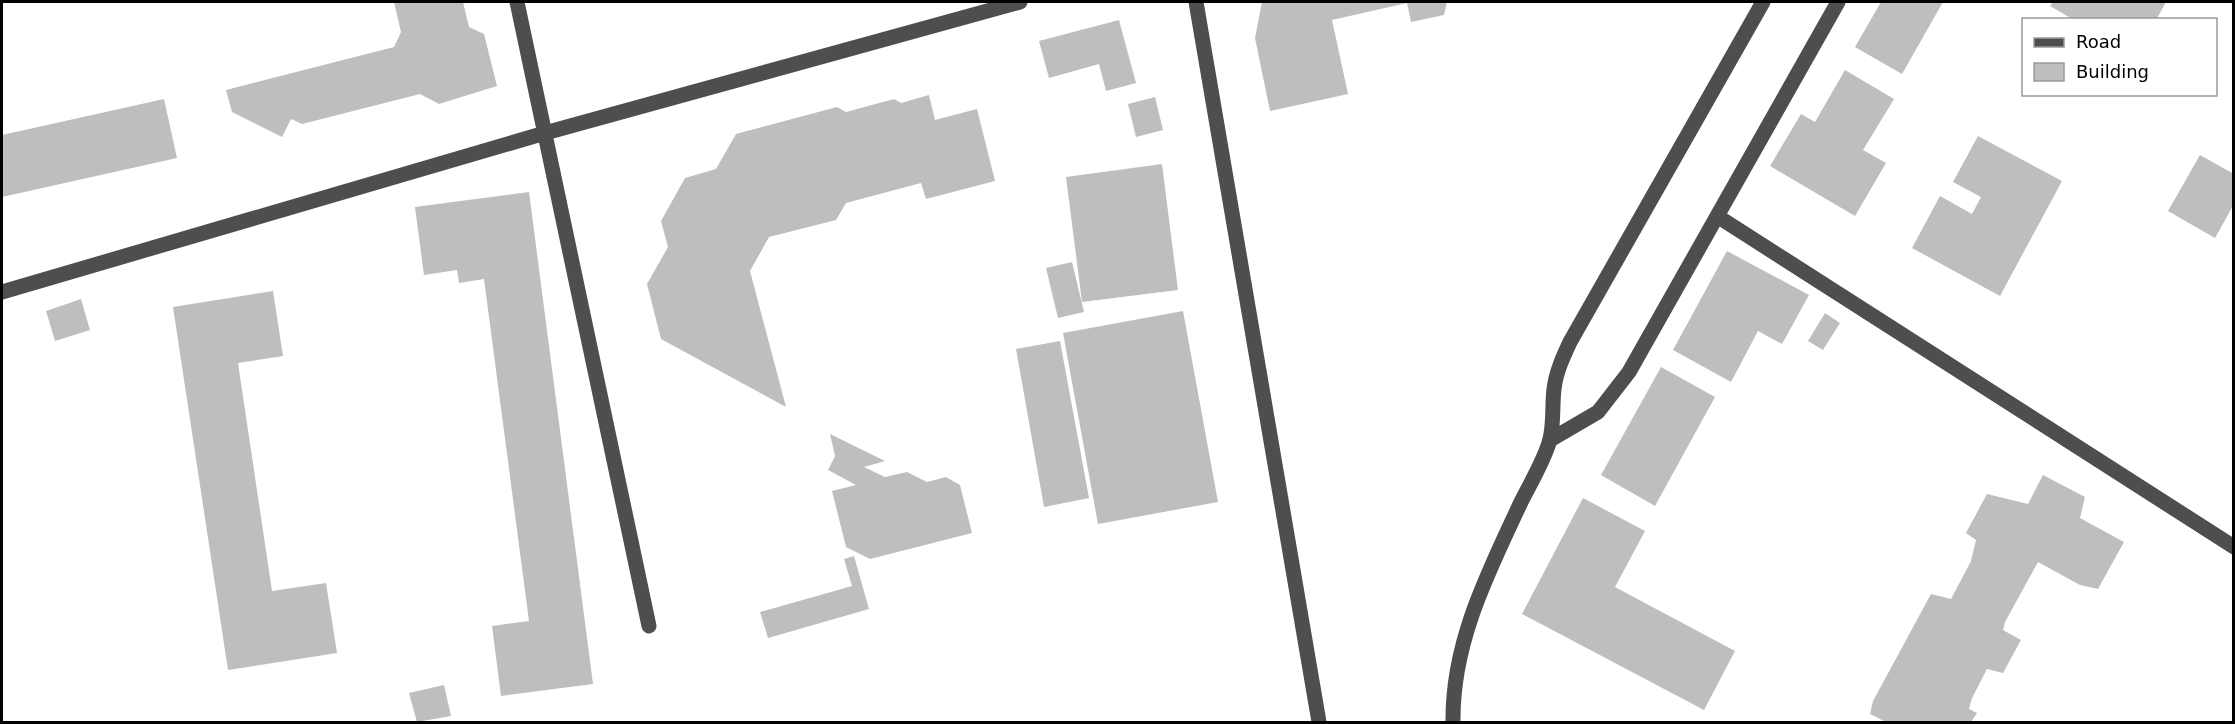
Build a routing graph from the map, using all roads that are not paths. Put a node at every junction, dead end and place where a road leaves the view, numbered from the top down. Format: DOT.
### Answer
graph roads {
  1 [pos="518,2"];
  2 [pos="1020,2"];
  3 [pos="1196,2"];
  4 [pos="1763,2"];
  5 [pos="1838,2"];
  6 [pos="545,133"];
  7 [pos="1717,216"];
  8 [pos="2,292"];
  9 [pos="1550,440"];
  10 [pos="2234,547"];
  11 [pos="649,626"];
  12 [pos="1319,723"];
  13 [pos="1453,723"];
  1 -- 6 [label="street"];
  2 -- 6 [label="street"];
  3 -- 12 [label="street"];
  4 -- 9 [label="street"];
  5 -- 7 [label="street"];
  6 -- 8 [label="street"];
  6 -- 11 [label="street"];
  7 -- 9 [label="street"];
  7 -- 10 [label="street"];
  9 -- 13 [label="street"];
}
